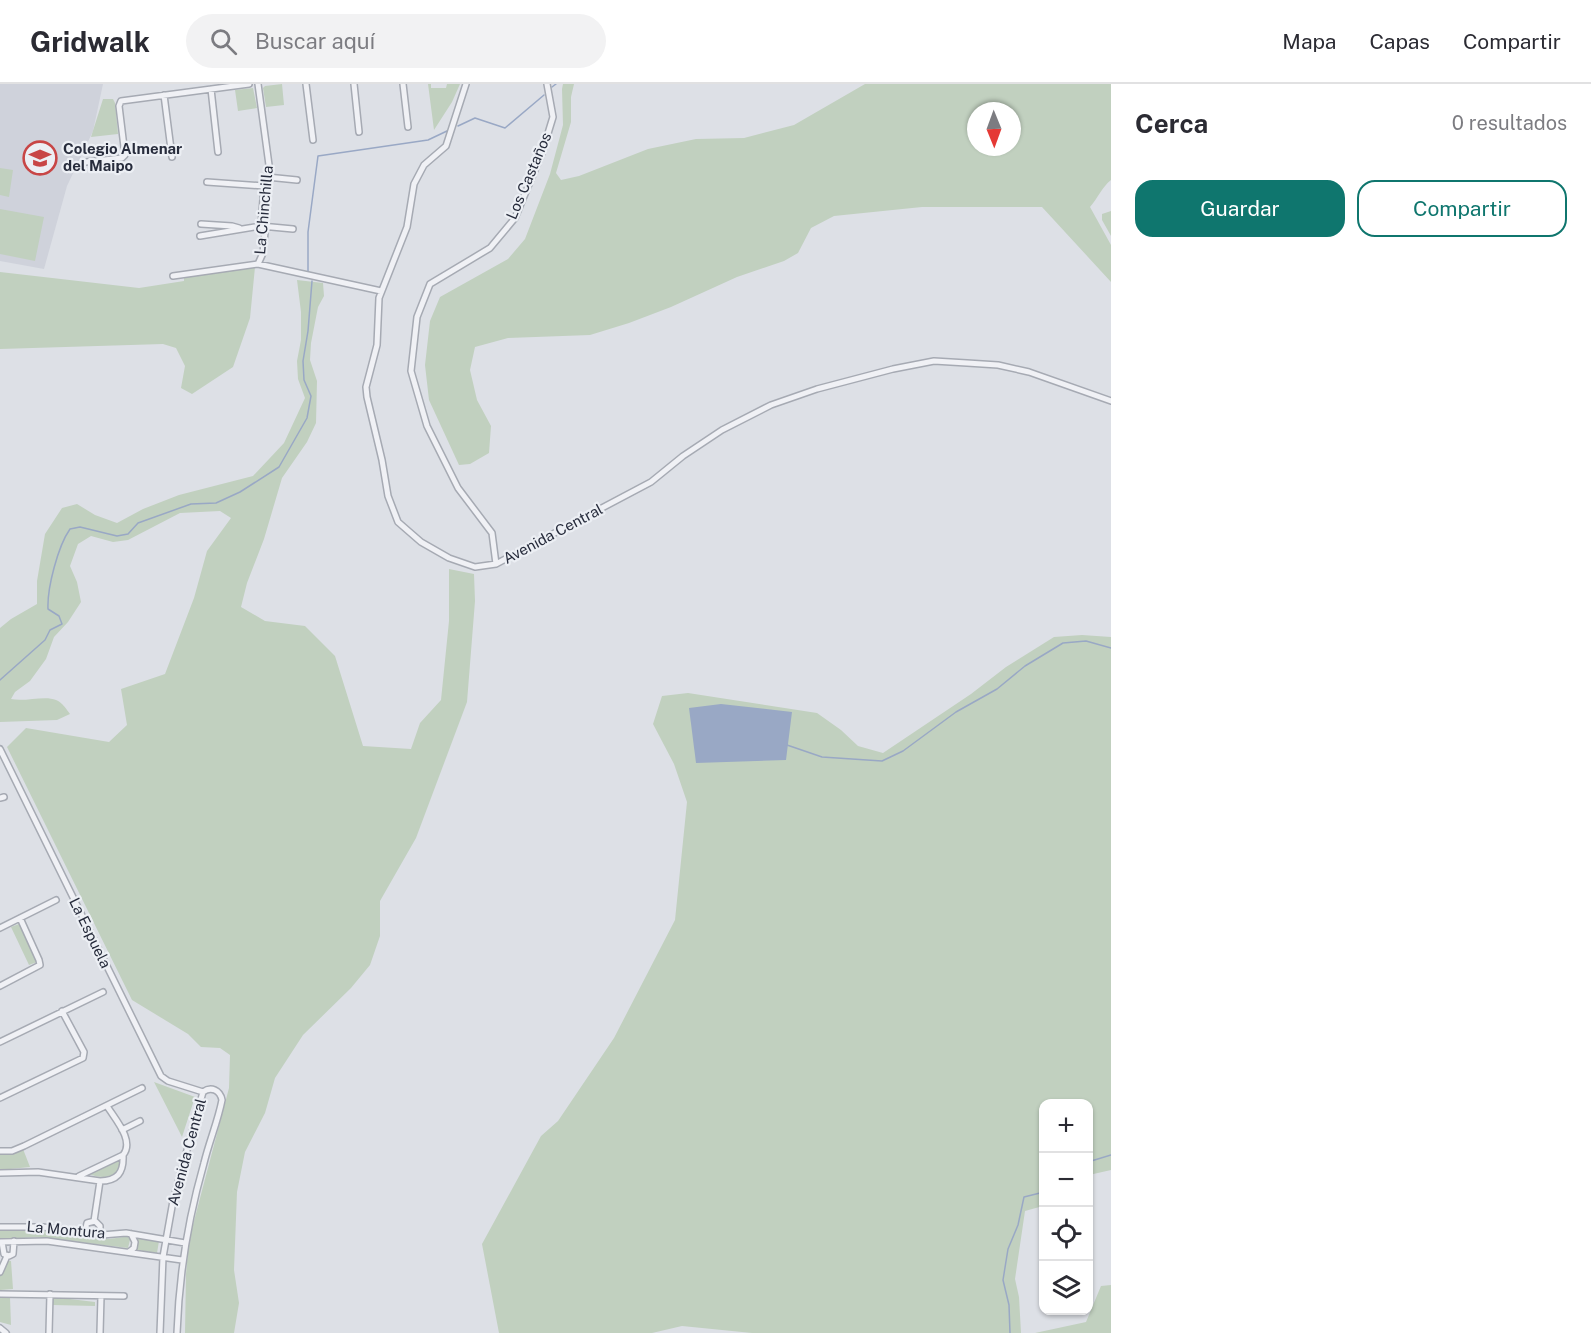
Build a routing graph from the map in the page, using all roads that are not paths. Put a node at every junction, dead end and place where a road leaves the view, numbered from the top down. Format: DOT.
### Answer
graph roads {
  1 [pos="249,84"];
  2 [pos="258,84"];
  3 [pos="306,84"];
  4 [pos="354,84"];
  5 [pos="403,84"];
  6 [pos="466,84"];
  7 [pos="547,84"];
  8 [pos="211,89"];
  9 [pos="164,95"];
  10 [pos="408,127"];
  11 [pos="359,132"];
  12 [pos="313,140"];
  13 [pos="218,152"];
  14 [pos="172,158"];
  15 [pos="86,162"];
  16 [pos="267,177"];
  17 [pos="297,180"];
  18 [pos="207,182"];
  19 [pos="264,186"];
  20 [pos="201,224"];
  21 [pos="261,226"];
  22 [pos="241,229"];
  23 [pos="293,229"];
  24 [pos="200,236"];
  25 [pos="258,264"];
  26 [pos="174,276"];
  27 [pos="381,291"];
  28 [pos="1111,401"];
  29 [pos="496,564"];
  30 [pos="0,749"];
  31 [pos="56,900"];
  32 [pos="20,918"];
  33 [pos="0,928"];
  34 [pos="0,986"];
  35 [pos="103,992"];
  36 [pos="62,1011"];
  37 [pos="0,1042"];
  38 [pos="142,1088"];
  39 [pos="203,1092"];
  40 [pos="0,1098"];
  41 [pos="107,1106"];
  42 [pos="140,1121"];
  43 [pos="122,1130"];
  44 [pos="0,1151"];
  45 [pos="123,1155"];
  46 [pos="0,1173"];
  47 [pos="78,1177"];
  48 [pos="100,1181"];
  49 [pos="94,1221"];
  50 [pos="0,1227"];
  51 [pos="85,1232"];
  52 [pos="100,1234"];
  53 [pos="131,1234"];
  54 [pos="14,1240"];
  55 [pos="166,1240"];
  56 [pos="1,1242"];
  57 [pos="185,1243"];
  58 [pos="129,1252"];
  59 [pos="8,1256"];
  60 [pos="163,1257"];
  61 [pos="182,1260"];
  62 [pos="0,1272"];
  63 [pos="0,1293"];
  64 [pos="50,1294"];
  65 [pos="101,1296"];
  66 [pos="124,1296"];
  67 [pos="0,1328"];
  68 [pos="6,1333"];
  69 [pos="49,1333"];
  70 [pos="100,1333"];
  71 [pos="160,1333"];
  72 [pos="177,1333"];
  1 -- 8 [label="street"];
  2 -- 16 [label="street, La Chinchilla"];
  3 -- 12 [label="street"];
  4 -- 11 [label="street"];
  5 -- 10 [label="street"];
  6 -- 27 [label="street, Avenida Central"];
  7 -- 29 [label="street, Los Castaños"];
  8 -- 9 [label="street"];
  8 -- 13 [label="street"];
  9 -- 14 [label="street"];
  9 -- 15 [label="street"];
  16 -- 17 [label="street"];
  16 -- 19 [label="street, La Chinchilla"];
  18 -- 19 [label="street"];
  19 -- 21 [label="street, La Chinchilla"];
  20 -- 22 [label="street"];
  21 -- 22 [label="street"];
  21 -- 23 [label="street"];
  21 -- 25 [label="street, La Chinchilla"];
  22 -- 24 [label="street"];
  25 -- 26 [label="street"];
  25 -- 27 [label="street"];
  27 -- 29 [label="street, Avenida Central"];
  28 -- 29 [label="street, Avenida Central"];
  30 -- 39 [label="street, La Espuela"];
  31 -- 32 [label="street"];
  32 -- 33 [label="street"];
  32 -- 34 [label="street"];
  35 -- 36 [label="street"];
  36 -- 37 [label="street"];
  36 -- 40 [label="street"];
  38 -- 41 [label="street"];
  39 -- 55 [label="street, Avenida Central"];
  39 -- 57 [label="street, Avenida Central"];
  41 -- 43 [label="street"];
  41 -- 44 [label="street"];
  42 -- 43 [label="street"];
  43 -- 45 [label="street"];
  45 -- 47 [label="street"];
  45 -- 48 [label="street"];
  46 -- 47 [label="street"];
  47 -- 48 [label="street"];
  48 -- 49 [label="street"];
  49 -- 51 [label="street"];
  49 -- 52 [label="street"];
  50 -- 51 [label="street, La Montura"];
  51 -- 52 [label="street, La Montura"];
  52 -- 53 [label="street, La Montura"];
  53 -- 55 [label="street, La Montura"];
  53 -- 58 [label="street"];
  54 -- 56 [label="street, La Montura"];
  54 -- 58 [label="street, La Montura"];
  54 -- 59 [label="street"];
  55 -- 57 [label="street, La Montura"];
  55 -- 60 [label="street, Avenida Central"];
  56 -- 59 [label="street"];
  57 -- 61 [label="street, Avenida Central"];
  58 -- 60 [label="street, La Montura"];
  59 -- 62 [label="street"];
  60 -- 61 [label="street, La Montura"];
  60 -- 71 [label="street, Avenida Central"];
  61 -- 72 [label="street, Avenida Central"];
  63 -- 64 [label="street"];
  64 -- 65 [label="street"];
  64 -- 69 [label="street"];
  65 -- 66 [label="street"];
  65 -- 70 [label="street"];
  67 -- 68 [label="street"];
}
